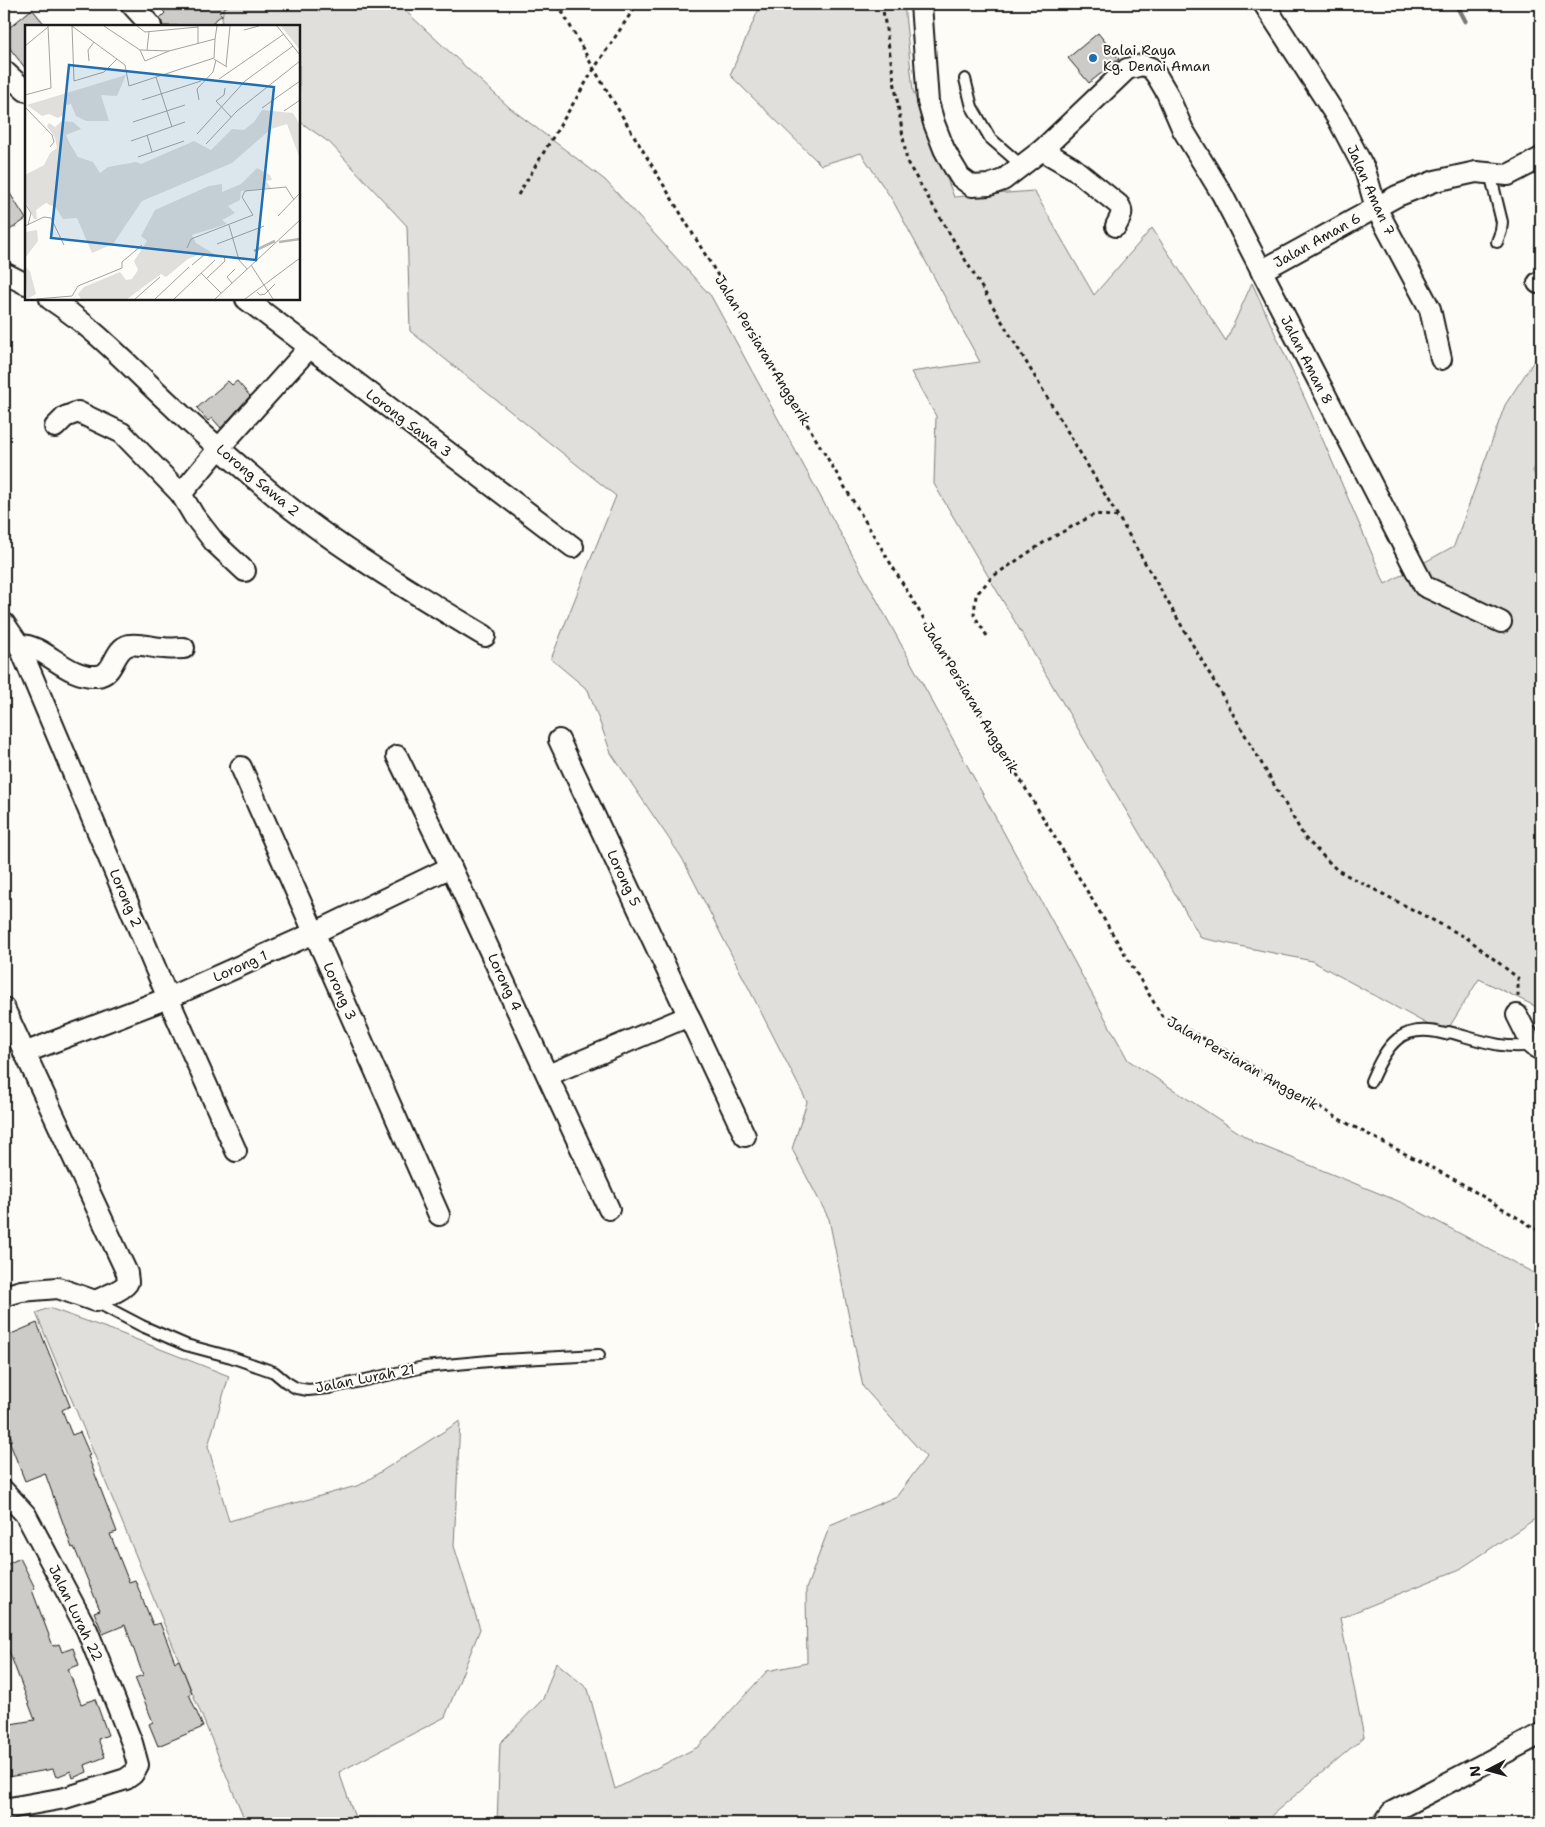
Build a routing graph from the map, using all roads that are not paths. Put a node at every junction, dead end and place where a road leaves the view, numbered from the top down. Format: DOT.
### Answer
graph roads {
  1 [pos="131,4"];
  2 [pos="921,4"];
  3 [pos="1264,4"];
  4 [pos="150,25"];
  5 [pos="4,71"];
  6 [pos="965,79"];
  7 [pos="25,90"];
  8 [pos="1042,150"];
  9 [pos="1541,158"];
  10 [pos="1021,165"];
  11 [pos="1490,173"];
  12 [pos="1376,208"];
  13 [pos="1116,226"];
  14 [pos="1497,242"];
  15 [pos="1261,271"];
  16 [pos="4,273"];
  17 [pos="25,284"];
  18 [pos="52,300"];
  19 [pos="247,300"];
  20 [pos="308,348"];
  21 [pos="1441,359"];
  22 [pos="55,428"];
  23 [pos="220,447"];
  24 [pos="181,494"];
  25 [pos="572,547"];
  26 [pos="245,571"];
  27 [pos="1501,622"];
  28 [pos="4,623"];
  29 [pos="485,636"];
  30 [pos="19,645"];
  31 [pos="184,648"];
  32 [pos="559,740"];
  33 [pos="397,756"];
  34 [pos="241,767"];
  35 [pos="451,867"];
  36 [pos="314,933"];
  37 [pos="168,998"];
  38 [pos="4,1008"];
  39 [pos="1517,1015"];
  40 [pos="689,1016"];
  41 [pos="1537,1048"];
  42 [pos="24,1053"];
  43 [pos="548,1075"];
  44 [pos="1371,1081"];
  45 [pos="746,1136"];
  46 [pos="236,1151"];
  47 [pos="610,1208"];
  48 [pos="439,1215"];
  49 [pos="4,1296"];
  50 [pos="95,1301"];
  51 [pos="599,1355"];
  52 [pos="4,1491"];
  53 [pos="1541,1734"];
  54 [pos="4,1809"];
  55 [pos="1384,1823"];
  1 -- 4 [label="street"];
  2 -- 10 [label="street"];
  3 -- 12 [label="street, Jalan Aman 7"];
  5 -- 7 [label="street"];
  6 -- 10 [label="lane"];
  8 -- 10 [label="street"];
  8 -- 13 [label="street"];
  8 -- 15 [label="street, Jalan Aman 8"];
  9 -- 11 [label="street, Jalan Aman 6"];
  11 -- 12 [label="street, Jalan Aman 6"];
  11 -- 14 [label="lane"];
  12 -- 15 [label="street, Jalan Aman 6"];
  12 -- 21 [label="street, Jalan Aman 7"];
  15 -- 27 [label="street, Jalan Aman 8"];
  16 -- 17 [label="street"];
  18 -- 23 [label="street, Lorong Sawa 2"];
  19 -- 20 [label="street, Lorong Sawa 3"];
  20 -- 23 [label="street"];
  20 -- 25 [label="street, Lorong Sawa 3"];
  22 -- 24 [label="street"];
  23 -- 24 [label="street"];
  23 -- 29 [label="street, Lorong Sawa 2"];
  24 -- 26 [label="street"];
  28 -- 30 [label="street, Lorong 2"];
  30 -- 31 [label="street"];
  30 -- 37 [label="street, Lorong 2"];
  32 -- 40 [label="street, Lorong 5"];
  33 -- 35 [label="street, Lorong 4"];
  34 -- 36 [label="street, Lorong 3"];
  35 -- 36 [label="street, Lorong 1"];
  35 -- 43 [label="street, Lorong 4"];
  36 -- 37 [label="street, Lorong 1"];
  36 -- 48 [label="street, Lorong 3"];
  37 -- 42 [label="street, Lorong 1"];
  37 -- 46 [label="street, Lorong 2"];
  38 -- 42 [label="street"];
  39 -- 41 [label="street"];
  40 -- 43 [label="street"];
  40 -- 45 [label="street, Lorong 5"];
  41 -- 44 [label="lane"];
  42 -- 50 [label="street"];
  43 -- 47 [label="street, Lorong 4"];
  49 -- 50 [label="street, Jalan Lurah 21"];
  50 -- 51 [label="lane, Jalan Lurah 21"];
  52 -- 54 [label="street, Jalan Lurah 22"];
  53 -- 55 [label="street"];
}
